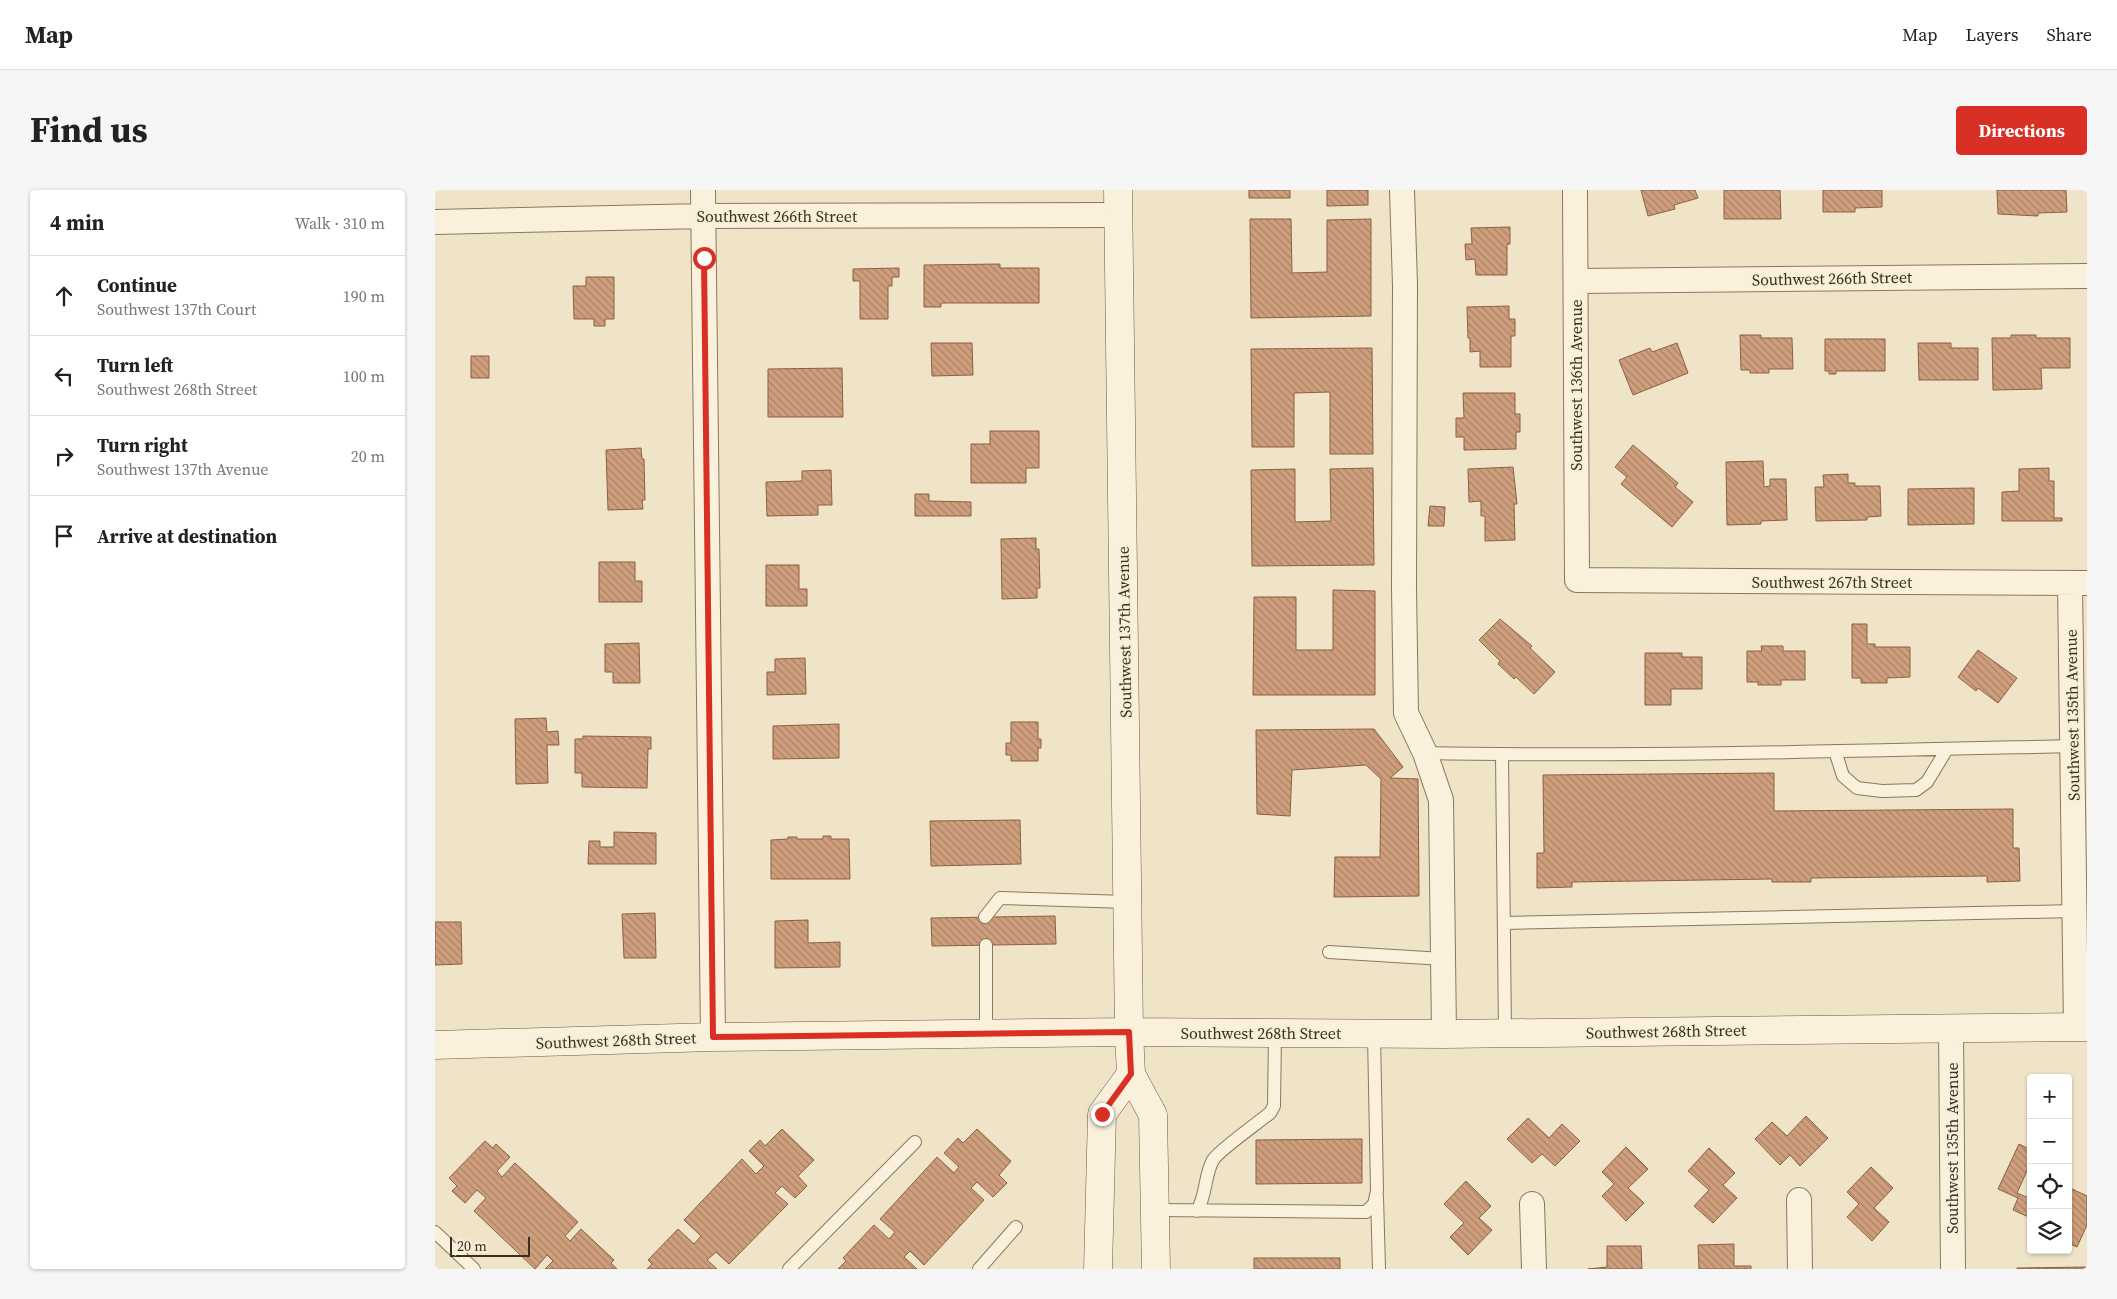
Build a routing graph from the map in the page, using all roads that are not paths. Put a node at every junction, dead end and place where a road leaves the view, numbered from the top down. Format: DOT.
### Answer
graph roads {
  1 [pos="703,190"];
  2 [pos="1402,190"];
  3 [pos="1575,190"];
  4 [pos="1119,202"];
  5 [pos="704,216"];
  6 [pos="435,222"];
  7 [pos="2087,276"];
  8 [pos="1576,281"];
  9 [pos="1577,580"];
  10 [pos="2079,583"];
  11 [pos="2072,746"];
  12 [pos="1947,749"];
  13 [pos="1835,751"];
  14 [pos="1425,754"];
  15 [pos="1502,755"];
  16 [pos="1127,902"];
  17 [pos="2075,911"];
  18 [pos="985,917"];
  19 [pos="1505,922"];
  20 [pos="986,945"];
  21 [pos="1329,952"];
  22 [pos="1443,959"];
  23 [pos="2082,1027"];
  24 [pos="1951,1028"];
  25 [pos="1129,1032"];
  26 [pos="1505,1033"];
  27 [pos="1275,1034"];
  28 [pos="1374,1034"];
  29 [pos="1444,1034"];
  30 [pos="986,1035"];
  31 [pos="713,1037"];
  32 [pos="435,1045"];
  33 [pos="1131,1074"];
  34 [pos="915,1142"];
  35 [pos="1377,1191"];
  36 [pos="1799,1200"];
  37 [pos="1532,1204"];
  38 [pos="1155,1210"];
  39 [pos="1197,1211"];
  40 [pos="1016,1227"];
  41 [pos="435,1232"];
  42 [pos="474,1269"];
  43 [pos="789,1269"];
  44 [pos="979,1269"];
  45 [pos="1098,1269"];
  46 [pos="1156,1269"];
  47 [pos="1379,1269"];
  48 [pos="1534,1269"];
  49 [pos="1800,1269"];
  50 [pos="1953,1269"];
  1 -- 5 [label="street"];
  2 -- 14 [label="street"];
  3 -- 8 [label="street, Southwest 136th Avenue"];
  4 -- 5 [label="street, Southwest 266th Street"];
  4 -- 16 [label="main road, Southwest 137th Avenue"];
  5 -- 6 [label="street, Southwest 266th Street"];
  5 -- 31 [label="street"];
  7 -- 8 [label="street, Southwest 266th Street"];
  8 -- 9 [label="street, Southwest 136th Avenue"];
  9 -- 10 [label="street, Southwest 267th Street"];
  10 -- 11 [label="street, Southwest 135th Avenue"];
  11 -- 12 [label="lane"];
  11 -- 17 [label="street, Southwest 135th Avenue"];
  12 -- 13 [label="lane"];
  12 -- 13 [label="lane"];
  13 -- 15 [label="lane"];
  14 -- 15 [label="lane"];
  14 -- 22 [label="street"];
  15 -- 19 [label="lane"];
  16 -- 18 [label="lane"];
  16 -- 25 [label="main road, Southwest 137th Avenue"];
  17 -- 19 [label="lane"];
  17 -- 23 [label="street, Southwest 135th Avenue"];
  19 -- 26 [label="lane"];
  20 -- 30 [label="lane"];
  21 -- 22 [label="lane"];
  22 -- 29 [label="street"];
  23 -- 24 [label="main road, Southwest 268th Street"];
  24 -- 26 [label="main road, Southwest 268th Street"];
  24 -- 50 [label="street, Southwest 135th Avenue"];
  25 -- 27 [label="main road, Southwest 268th Street"];
  25 -- 30 [label="main road, Southwest 268th Street"];
  25 -- 33 [label="main road, Southwest 137th Avenue"];
  26 -- 29 [label="main road, Southwest 268th Street"];
  27 -- 28 [label="main road, Southwest 268th Street"];
  27 -- 39 [label="lane"];
  28 -- 29 [label="main road, Southwest 268th Street"];
  28 -- 35 [label="lane"];
  30 -- 31 [label="main road, Southwest 268th Street"];
  31 -- 32 [label="main road, Southwest 268th Street"];
  33 -- 38 [label="main road, Southwest 137th Avenue"];
  33 -- 45 [label="main road"];
  34 -- 43 [label="lane"];
  35 -- 39 [label="lane"];
  35 -- 47 [label="lane"];
  36 -- 49 [label="street"];
  37 -- 48 [label="street"];
  38 -- 39 [label="lane"];
  38 -- 46 [label="main road, Southwest 137th Avenue"];
  40 -- 44 [label="lane"];
  41 -- 42 [label="lane"];
}
